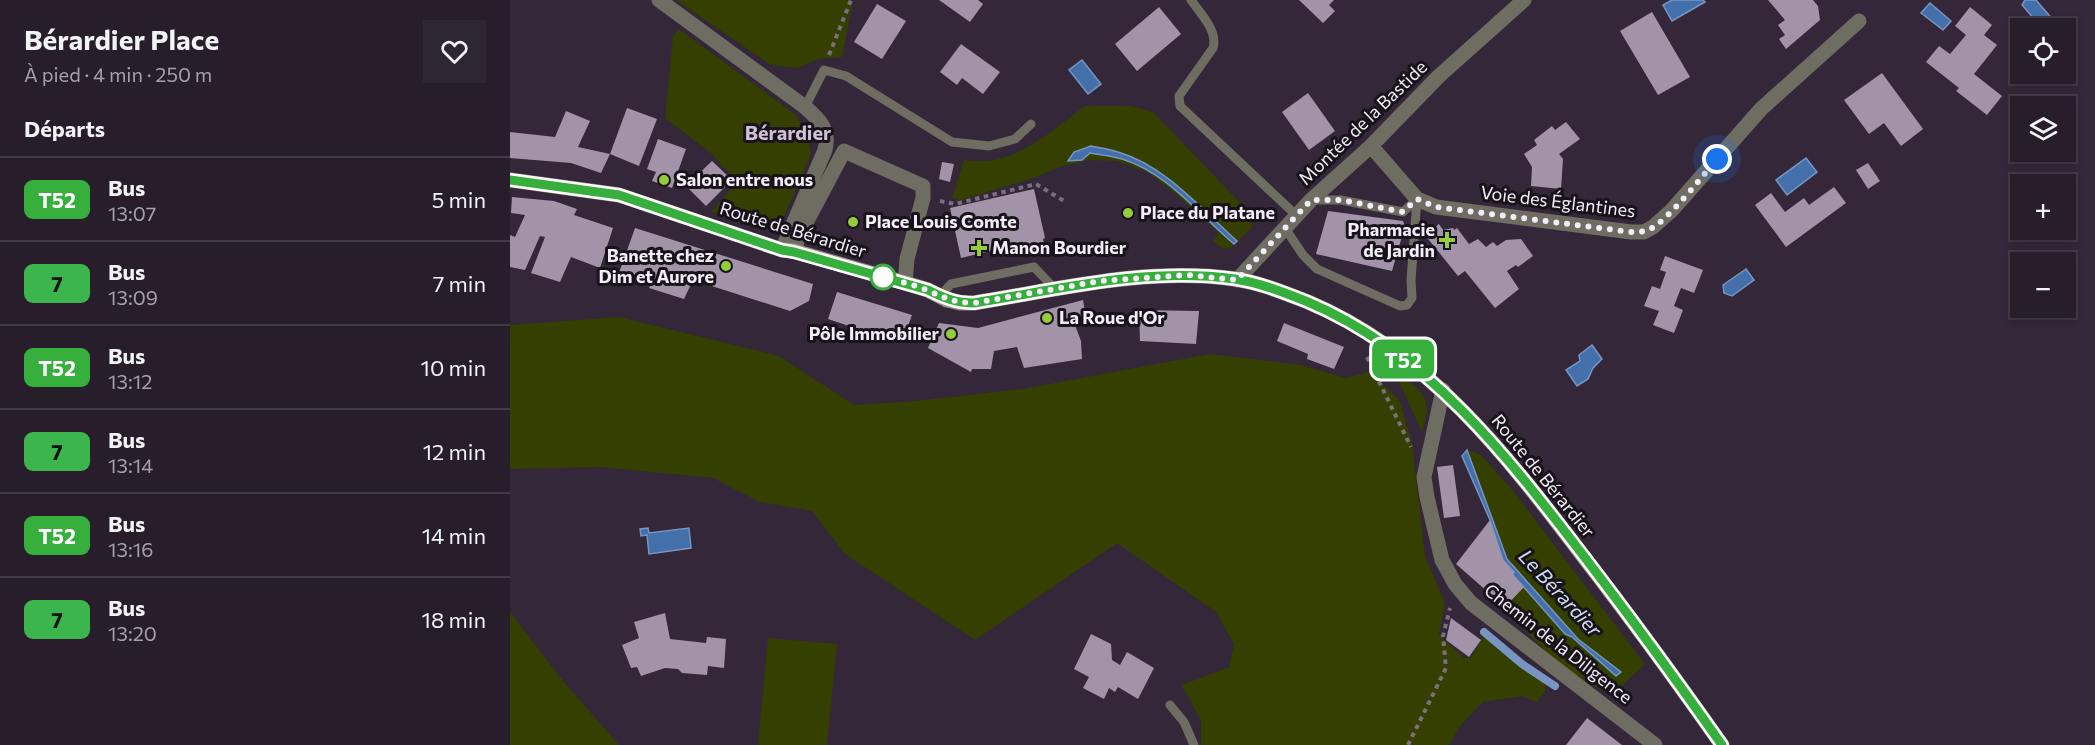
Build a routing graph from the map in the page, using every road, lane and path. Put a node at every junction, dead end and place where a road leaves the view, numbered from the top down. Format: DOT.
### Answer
graph roads {
  1 [pos="659,0"];
  2 [pos="851,0"];
  3 [pos="1191,0"];
  4 [pos="1524,0"];
  5 [pos="1859,21"];
  6 [pos="824,70"];
  7 [pos="805,107"];
  8 [pos="1031,124"];
  9 [pos="1371,146"];
  10 [pos="510,180"];
  11 [pos="923,198"];
  12 [pos="1417,199"];
  13 [pos="1311,200"];
  14 [pos="1064,201"];
  15 [pos="1298,216"];
  16 [pos="1285,228"];
  17 [pos="788,251"];
  18 [pos="1237,280"];
  19 [pos="905,283"];
  20 [pos="1056,289"];
  21 [pos="940,296"];
  22 [pos="1350,321"];
  23 [pos="1443,390"];
  24 [pos="1411,448"];
  25 [pos="1455,584"];
  26 [pos="1170,705"];
  27 [pos="1194,745"];
  28 [pos="1408,745"];
  29 [pos="1655,745"];
  30 [pos="1722,745"];
  1 -- 7 [label="street"];
  2 -- 6 [label="path"];
  3 -- 15 [label="lane"];
  4 -- 9 [label="street, Montée de la Bastide"];
  5 -- 12 [label="street, Voie des Églantines"];
  6 -- 7 [label="lane"];
  6 -- 8 [label="lane"];
  7 -- 17 [label="street"];
  9 -- 12 [label="street"];
  9 -- 13 [label="street, Montée de la Bastide"];
  10 -- 17 [label="main road, Route de Bérardier"];
  11 -- 14 [label="path"];
  11 -- 17 [label="street"];
  11 -- 19 [label="street"];
  12 -- 13 [label="lane"];
  12 -- 16 [label="lane"];
  13 -- 15 [label="street, Montée de la Bastide"];
  15 -- 16 [label="street, Montée de la Bastide"];
  16 -- 18 [label="street, Montée de la Bastide"];
  17 -- 19 [label="main road, Route de Bérardier"];
  18 -- 20 [label="main road, Route de Bérardier"];
  18 -- 22 [label="main road, Route de Bérardier"];
  19 -- 21 [label="main road, Route de Bérardier"];
  20 -- 21 [label="main road, Route de Bérardier"];
  20 -- 21 [label="lane"];
  22 -- 23 [label="main road, Route de Bérardier"];
  22 -- 24 [label="path"];
  23 -- 25 [label="street, Chemin de la Diligence"];
  23 -- 30 [label="main road, Route de Bérardier"];
  25 -- 28 [label="path"];
  25 -- 29 [label="street, Chemin de la Diligence"];
  26 -- 27 [label="lane"];
}
